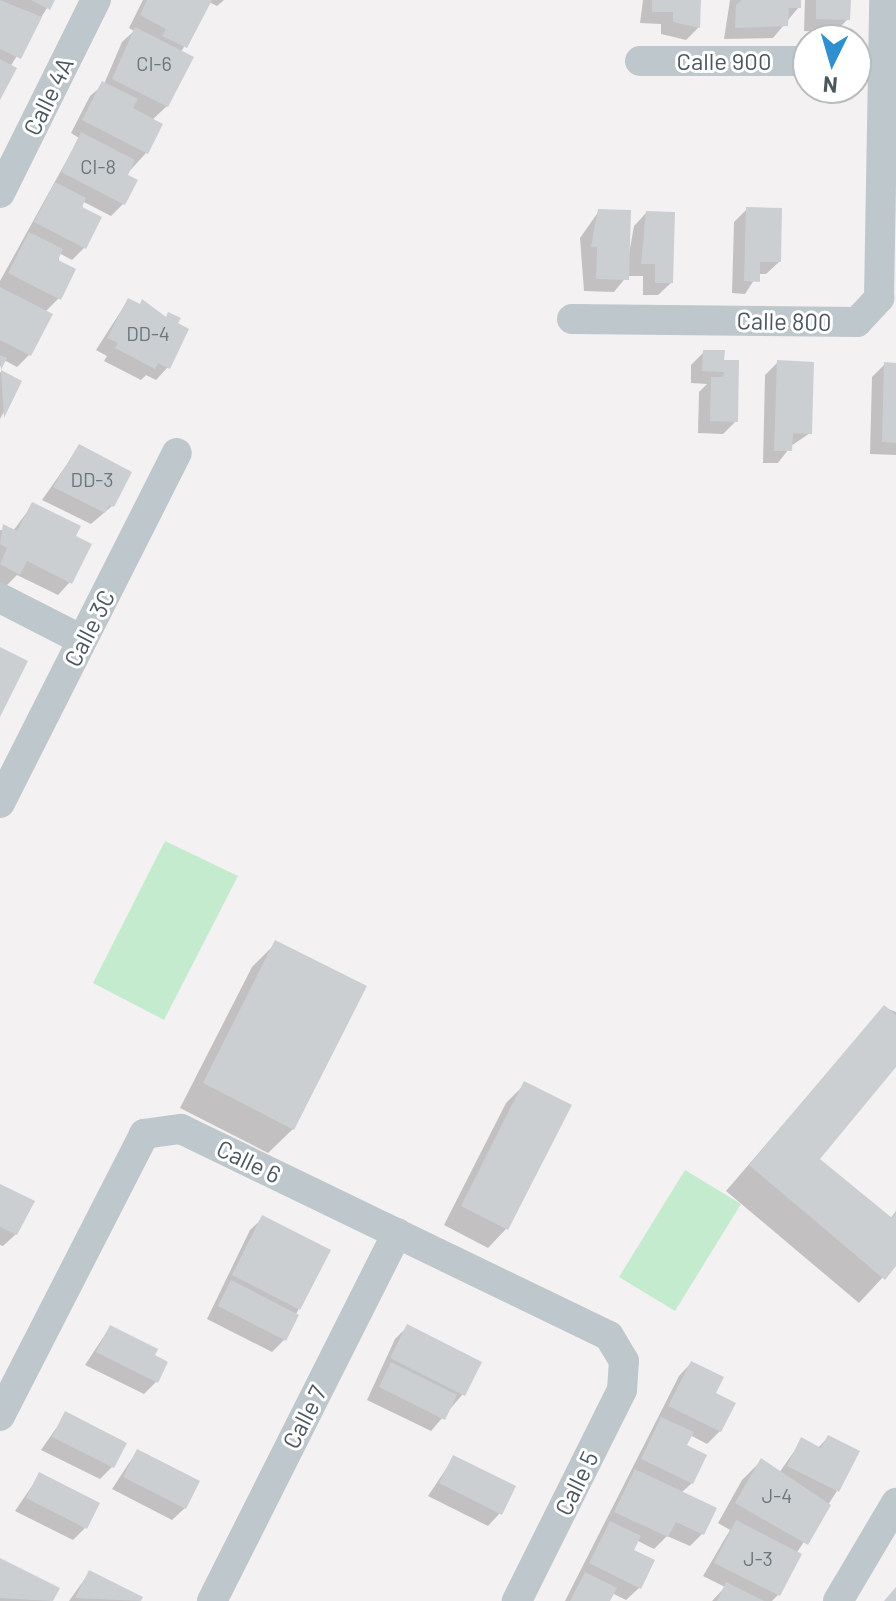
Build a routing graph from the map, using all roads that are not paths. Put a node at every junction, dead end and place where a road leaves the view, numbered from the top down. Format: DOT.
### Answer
graph roads {
  1 [pos="96,0"];
  2 [pos="884,0"];
  3 [pos="872,46"];
  4 [pos="640,61"];
  5 [pos="792,61"];
  6 [pos="870,104"];
  7 [pos="0,193"];
  8 [pos="572,319"];
  9 [pos="177,453"];
  10 [pos="0,598"];
  11 [pos="82,640"];
  12 [pos="0,803"];
  13 [pos="397,1233"];
  14 [pos="624,1361"];
  15 [pos="0,1416"];
  16 [pos="896,1503"];
  17 [pos="212,1601"];
  18 [pos="517,1601"];
  19 [pos="838,1601"];
  1 -- 7 [label="street, Calle 4A"];
  2 -- 3 [label="street, Calle 800"];
  4 -- 5 [label="street, Calle 900"];
  6 -- 8 [label="street, Calle 800"];
  9 -- 11 [label="street, Calle 3C"];
  10 -- 11 [label="street"];
  11 -- 12 [label="street, Calle 3C"];
  13 -- 14 [label="street, Calle 6"];
  13 -- 15 [label="street, Calle 6"];
  13 -- 17 [label="street, Calle 7"];
  14 -- 18 [label="street, Calle 5"];
  16 -- 19 [label="street"];
}
